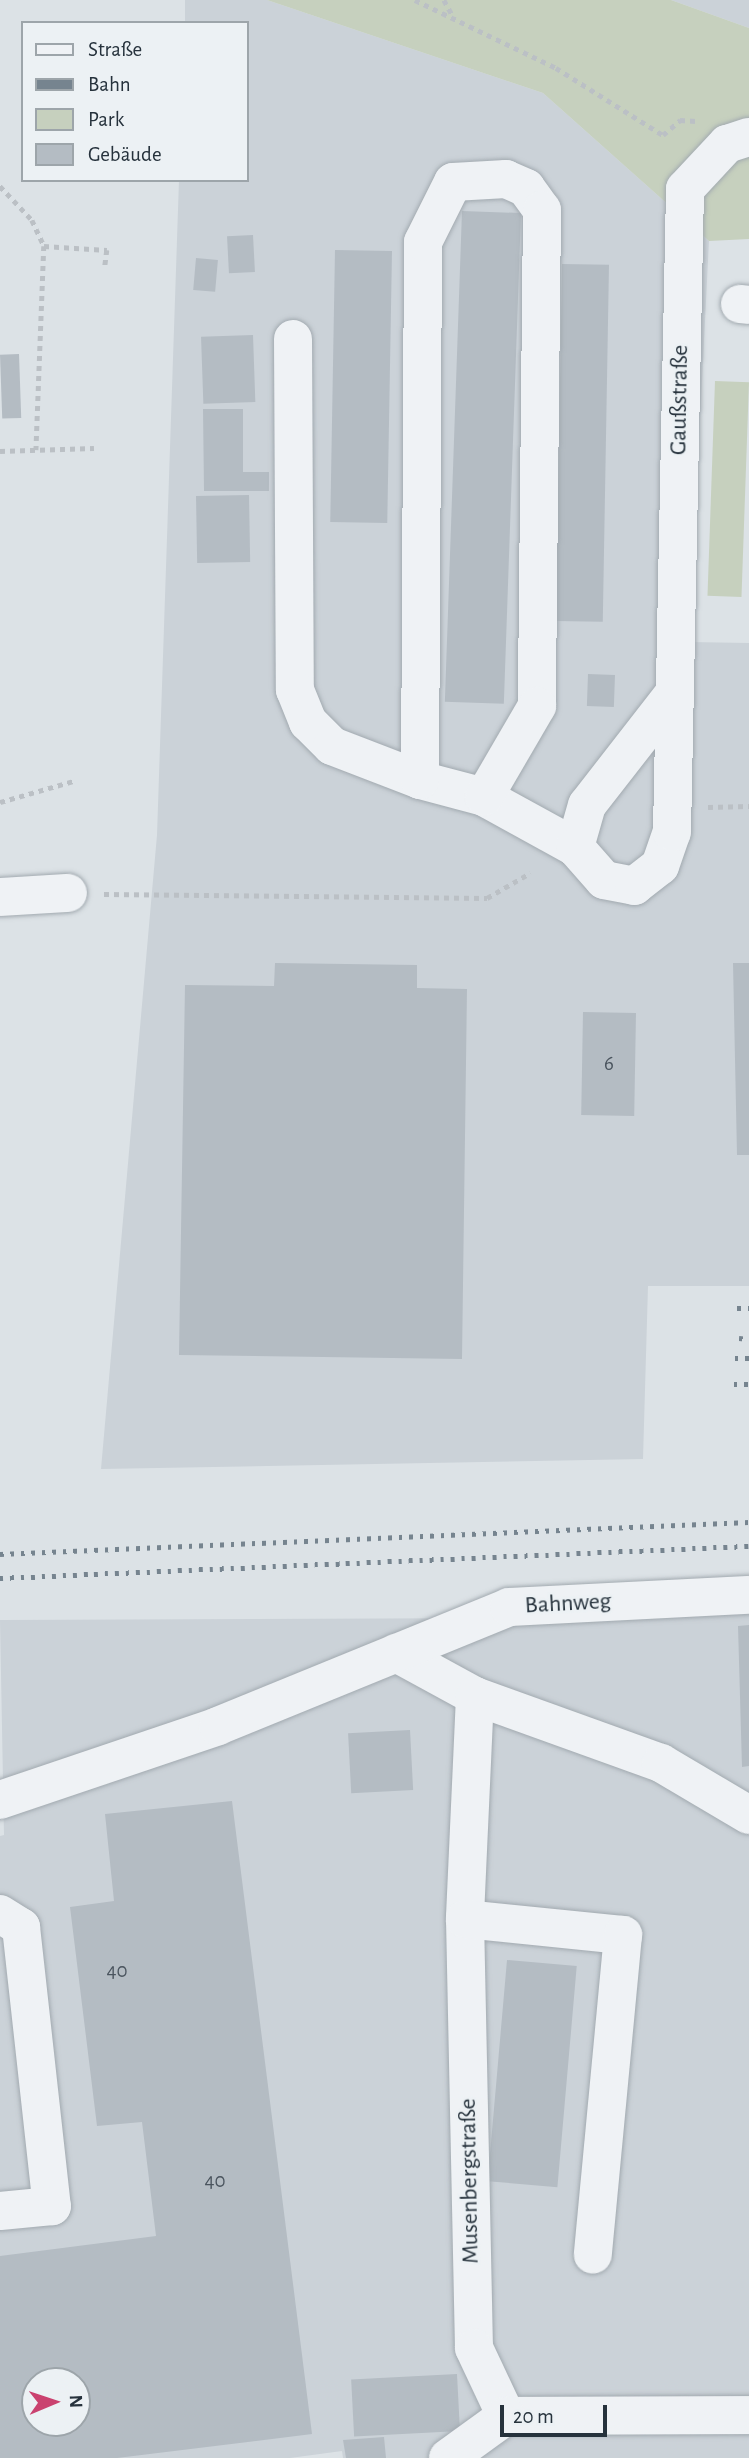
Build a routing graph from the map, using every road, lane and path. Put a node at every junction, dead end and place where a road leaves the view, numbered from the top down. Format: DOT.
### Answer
graph roads {
  1 [pos="415,0"];
  2 [pos="444,0"];
  3 [pos="454,18"];
  4 [pos="738,140"];
  5 [pos="0,186"];
  6 [pos="44,246"];
  7 [pos="106,267"];
  8 [pos="293,339"];
  9 [pos="94,448"];
  10 [pos="36,450"];
  11 [pos="0,451"];
  12 [pos="672,696"];
  13 [pos="420,780"];
  14 [pos="73,781"];
  15 [pos="484,797"];
  16 [pos="0,802"];
  17 [pos="575,847"];
  18 [pos="530,873"];
  19 [pos="68,893"];
  20 [pos="0,897"];
  21 [pos="749,1595"];
  22 [pos="396,1653"];
  23 [pos="475,1696"];
  24 [pos="0,1800"];
  25 [pos="749,1815"];
  26 [pos="0,1914"];
  27 [pos="465,1919"];
  28 [pos="0,2211"];
  29 [pos="593,2255"];
  30 [pos="749,2415"];
  31 [pos="506,2416"];
  32 [pos="448,2458"];
  1 -- 3 [label="path"];
  2 -- 3 [label="path"];
  3 -- 4 [label="path"];
  4 -- 12 [label="street, Gaußstraße"];
  5 -- 6 [label="path"];
  6 -- 7 [label="path"];
  6 -- 10 [label="path"];
  8 -- 13 [label="street, Gaußstraße"];
  9 -- 10 [label="path"];
  10 -- 11 [label="path"];
  12 -- 17 [label="street"];
  12 -- 17 [label="street, Gaußstraße"];
  13 -- 15 [label="street, Gaußstraße"];
  13 -- 15 [label="street"];
  14 -- 16 [label="path"];
  15 -- 17 [label="street, Gaußstraße"];
  18 -- 19 [label="path"];
  19 -- 20 [label="street"];
  21 -- 22 [label="street, Bahnweg"];
  22 -- 23 [label="street"];
  22 -- 24 [label="street"];
  23 -- 25 [label="street"];
  23 -- 27 [label="street, Musenbergstraße"];
  26 -- 28 [label="street"];
  27 -- 29 [label="street"];
  27 -- 31 [label="street, Musenbergstraße"];
  30 -- 31 [label="street"];
  31 -- 32 [label="street"];
}
